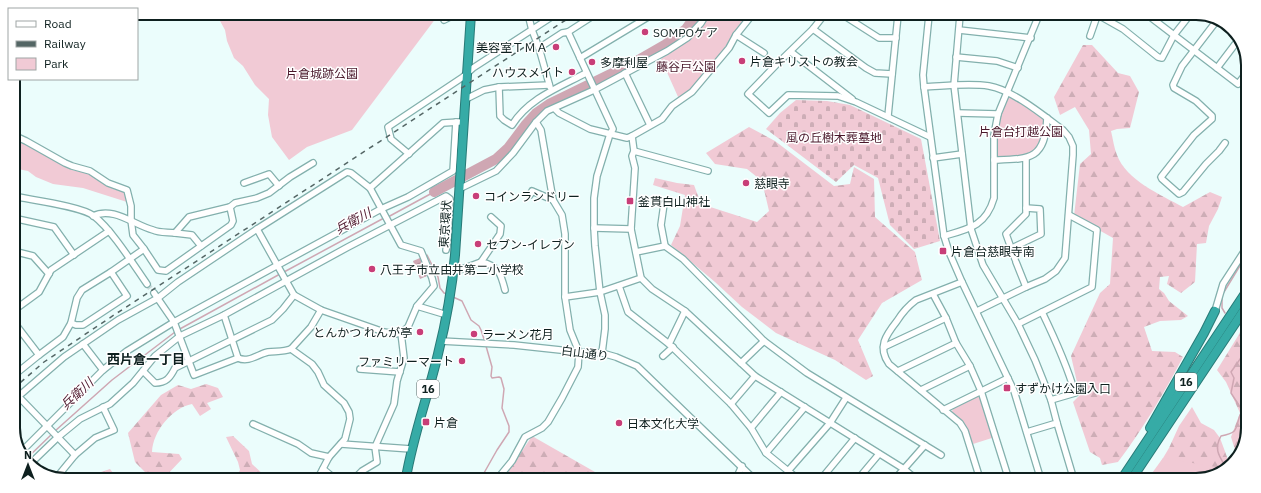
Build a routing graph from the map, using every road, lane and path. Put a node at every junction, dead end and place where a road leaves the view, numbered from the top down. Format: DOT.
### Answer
graph roads {
  1 [pos="471,20"];
  2 [pos="530,20"];
  3 [pos="547,20"];
  4 [pos="587,20"];
  5 [pos="643,20"];
  6 [pos="703,20"];
  7 [pos="748,20"];
  8 [pos="820,20"];
  9 [pos="851,20"];
  10 [pos="898,20"];
  11 [pos="929,20"];
  12 [pos="960,20"];
  13 [pos="1037,20"];
  14 [pos="1096,20"];
  15 [pos="1106,20"];
  16 [pos="1159,20"];
  17 [pos="1186,20"];
  18 [pos="1214,24"];
  19 [pos="813,29"];
  20 [pos="532,30"];
  21 [pos="959,30"];
  22 [pos="568,32"];
  23 [pos="736,35"];
  24 [pos="1174,35"];
  25 [pos="1090,36"];
  26 [pos="896,38"];
  27 [pos="1031,38"];
  28 [pos="1235,44"];
  29 [pos="539,48"];
  30 [pos="1194,50"];
  31 [pos="791,52"];
  32 [pos="764,53"];
  33 [pos="956,57"];
  34 [pos="580,58"];
  35 [pos="1018,68"];
  36 [pos="1217,68"];
  37 [pos="468,73"];
  38 [pos="625,73"];
  39 [pos="587,74"];
  40 [pos="892,74"];
  41 [pos="1241,80"];
  42 [pos="549,84"];
  43 [pos="954,85"];
  44 [pos="499,87"];
  45 [pos="924,87"];
  46 [pos="593,88"];
  47 [pos="552,91"];
  48 [pos="1007,93"];
  49 [pos="466,99"];
  50 [pos="856,102"];
  51 [pos="555,109"];
  52 [pos="958,113"];
  53 [pos="998,114"];
  54 [pos="888,116"];
  55 [pos="1047,118"];
  56 [pos="460,122"];
  57 [pos="536,122"];
  58 [pos="650,125"];
  59 [pos="610,134"];
  60 [pos="632,136"];
  61 [pos="930,136"];
  62 [pos="20,138"];
  63 [pos="1225,143"];
  64 [pos="634,151"];
  65 [pos="409,154"];
  66 [pos="962,154"];
  67 [pos="933,158"];
  68 [pos="1026,158"];
  69 [pos="994,160"];
  70 [pos="313,163"];
  71 [pos="708,171"];
  72 [pos="244,183"];
  73 [pos="279,186"];
  74 [pos="460,186"];
  75 [pos="370,188"];
  76 [pos="530,195"];
  77 [pos="20,197"];
  78 [pos="553,200"];
  79 [pos="664,204"];
  80 [pos="230,207"];
  81 [pos="1026,208"];
  82 [pos="383,212"];
  83 [pos="1069,215"];
  84 [pos="93,216"];
  85 [pos="491,217"];
  86 [pos="20,220"];
  87 [pos="131,220"];
  88 [pos="388,223"];
  89 [pos="257,228"];
  90 [pos="594,228"];
  91 [pos="631,228"];
  92 [pos="971,228"];
  93 [pos="109,231"];
  94 [pos="175,233"];
  95 [pos="944,236"];
  96 [pos="201,246"];
  97 [pos="665,246"];
  98 [pos="1012,248"];
  99 [pos="144,249"];
  100 [pos="446,250"];
  101 [pos="636,252"];
  102 [pos="20,253"];
  103 [pos="74,255"];
  104 [pos="1241,256"];
  105 [pos="129,259"];
  106 [pos="481,262"];
  107 [pos="278,265"];
  108 [pos="111,272"];
  109 [pos="454,272"];
  110 [pos="49,274"];
  111 [pos="641,278"];
  112 [pos="286,281"];
  113 [pos="962,282"];
  114 [pos="147,284"];
  115 [pos="619,286"];
  116 [pos="1026,286"];
  117 [pos="505,290"];
  118 [pos="600,292"];
  119 [pos="154,293"];
  120 [pos="933,294"];
  121 [pos="294,295"];
  122 [pos="565,297"];
  123 [pos="158,298"];
  124 [pos="1002,298"];
  125 [pos="1241,299"];
  126 [pos="20,306"];
  127 [pos="417,306"];
  128 [pos="322,310"];
  129 [pos="686,311"];
  130 [pos="1214,311"];
  131 [pos="976,312"];
  132 [pos="1042,312"];
  133 [pos="224,315"];
  134 [pos="447,315"];
  135 [pos="1241,315"];
  136 [pos="946,318"];
  137 [pos="71,322"];
  138 [pos="1018,324"];
  139 [pos="176,325"];
  140 [pos="20,330"];
  141 [pos="401,333"];
  142 [pos="180,334"];
  143 [pos="233,340"];
  144 [pos="441,340"];
  145 [pos="764,341"];
  146 [pos="956,343"];
  147 [pos="83,344"];
  148 [pos="671,345"];
  149 [pos="884,347"];
  150 [pos="291,349"];
  151 [pos="579,352"];
  152 [pos="602,353"];
  153 [pos="39,355"];
  154 [pos="663,356"];
  155 [pos="238,358"];
  156 [pos="188,362"];
  157 [pos="741,363"];
  158 [pos="970,366"];
  159 [pos="360,368"];
  160 [pos="20,370"];
  161 [pos="103,370"];
  162 [pos="143,371"];
  163 [pos="898,371"];
  164 [pos="400,372"];
  165 [pos="755,376"];
  166 [pos="1008,378"];
  167 [pos="921,390"];
  168 [pos="981,391"];
  169 [pos="781,392"];
  170 [pos="20,395"];
  171 [pos="846,398"];
  172 [pos="1050,400"];
  173 [pos="20,403"];
  174 [pos="731,404"];
  175 [pos="103,407"];
  176 [pos="805,407"];
  177 [pos="944,410"];
  178 [pos="830,423"];
  179 [pos="1057,423"];
  180 [pos="253,424"];
  181 [pos="48,427"];
  182 [pos="751,428"];
  183 [pos="1027,432"];
  184 [pos="57,436"];
  185 [pos="855,438"];
  186 [pos="341,444"];
  187 [pos="29,445"];
  188 [pos="48,445"];
  189 [pos="925,445"];
  190 [pos="376,447"];
  191 [pos="412,449"];
  192 [pos="766,453"];
  193 [pos="879,454"];
  194 [pos="75,455"];
  195 [pos="941,455"];
  196 [pos="329,457"];
  197 [pos="1134,459"];
  198 [pos="742,466"];
  199 [pos="323,469"];
  200 [pos="904,469"];
  201 [pos="788,471"];
  202 [pos="61,473"];
  203 [pos="321,473"];
  204 [pos="328,473"];
  205 [pos="360,473"];
  206 [pos="406,473"];
  207 [pos="502,473"];
  208 [pos="739,473"];
  209 [pos="748,473"];
  210 [pos="790,473"];
  211 [pos="826,473"];
  212 [pos="863,473"];
  213 [pos="900,473"];
  214 [pos="909,473"];
  215 [pos="978,473"];
  216 [pos="1006,473"];
  217 [pos="1039,473"];
  218 [pos="1072,473"];
  219 [pos="1125,473"];
  220 [pos="1136,473"];
  1 -- 37 [label="highway, 東京環状 / 16"];
  2 -- 20 [label="street"];
  3 -- 20 [label="street"];
  4 -- 22 [label="street"];
  5 -- 34 [label="street"];
  6 -- 38 [label="street"];
  7 -- 23 [label="street"];
  8 -- 19 [label="street"];
  9 -- 26 [label="street"];
  10 -- 26 [label="street"];
  11 -- 45 [label="street"];
  12 -- 21 [label="street"];
  13 -- 27 [label="street"];
  14 -- 25 [label="street"];
  15 -- 24 [label="street"];
  16 -- 24 [label="street"];
  17 -- 24 [label="street"];
  18 -- 30 [label="street"];
  19 -- 31 [label="street"];
  19 -- 40 [label="street"];
  20 -- 29 [label="street"];
  20 -- 37 [label="street"];
  21 -- 27 [label="street"];
  21 -- 33 [label="street"];
  22 -- 29 [label="street"];
  22 -- 34 [label="street"];
  23 -- 32 [label="street"];
  23 -- 58 [label="street"];
  24 -- 30 [label="street"];
  26 -- 40 [label="street"];
  27 -- 35 [label="street"];
  28 -- 36 [label="street"];
  29 -- 42 [label="street"];
  30 -- 36 [label="street"];
  30 -- 63 [label="street"];
  31 -- 50 [label="street"];
  31 -- 50 [label="street"];
  33 -- 35 [label="street"];
  33 -- 43 [label="street"];
  34 -- 39 [label="street"];
  35 -- 48 [label="street"];
  36 -- 41 [label="street"];
  37 -- 49 [label="highway, 東京環状 / 16"];
  37 -- 65 [label="street"];
  38 -- 46 [label="street"];
  38 -- 58 [label="street"];
  39 -- 46 [label="street"];
  39 -- 47 [label="street"];
  40 -- 54 [label="street"];
  42 -- 44 [label="street"];
  42 -- 47 [label="street"];
  43 -- 45 [label="street"];
  43 -- 48 [label="street"];
  43 -- 52 [label="street"];
  44 -- 47 [label="street"];
  44 -- 49 [label="street"];
  45 -- 61 [label="street"];
  46 -- 51 [label="street"];
  46 -- 59 [label="street"];
  48 -- 53 [label="street"];
  48 -- 55 [label="street"];
  49 -- 56 [label="highway, 東京環状 / 16"];
  50 -- 54 [label="street"];
  51 -- 57 [label="street"];
  51 -- 59 [label="street"];
  52 -- 53 [label="street"];
  52 -- 66 [label="street"];
  53 -- 69 [label="street"];
  54 -- 61 [label="street"];
  55 -- 68 [label="street"];
  55 -- 83 [label="street"];
  56 -- 65 [label="street"];
  56 -- 74 [label="highway, 東京環状 / 16"];
  56 -- 82 [label="street"];
  57 -- 74 [label="street"];
  57 -- 78 [label="street"];
  58 -- 60 [label="street"];
  59 -- 60 [label="street"];
  59 -- 90 [label="street"];
  60 -- 64 [label="street"];
  61 -- 67 [label="street"];
  62 -- 87 [label="street"];
  64 -- 71 [label="street"];
  64 -- 91 [label="street"];
  65 -- 75 [label="street"];
  66 -- 67 [label="street"];
  66 -- 92 [label="street"];
  67 -- 95 [label="street"];
  68 -- 69 [label="street"];
  68 -- 81 [label="street"];
  69 -- 92 [label="street"];
  70 -- 73 [label="street"];
  72 -- 73 [label="street"];
  73 -- 80 [label="street"];
  74 -- 109 [label="highway, 東京環状 / 16"];
  75 -- 82 [label="street"];
  75 -- 89 [label="street"];
  76 -- 78 [label="street"];
  77 -- 84 [label="street"];
  78 -- 122 [label="street"];
  79 -- 97 [label="street"];
  80 -- 94 [label="street"];
  80 -- 96 [label="street"];
  81 -- 98 [label="street"];
  81 -- 98 [label="street"];
  82 -- 88 [label="street"];
  82 -- 107 [label="street"];
  83 -- 116 [label="street"];
  83 -- 132 [label="street"];
  84 -- 87 [label="street"];
  84 -- 93 [label="street"];
  85 -- 106 [label="street"];
  86 -- 103 [label="street"];
  87 -- 94 [label="street"];
  87 -- 99 [label="street"];
  88 -- 100 [label="street"];
  88 -- 112 [label="street"];
  88 -- 127 [label="street"];
  89 -- 107 [label="street"];
  89 -- 123 [label="street"];
  90 -- 91 [label="street"];
  90 -- 118 [label="street"];
  91 -- 101 [label="street"];
  92 -- 95 [label="street"];
  92 -- 124 [label="street"];
  93 -- 103 [label="street"];
  93 -- 105 [label="street"];
  94 -- 96 [label="street"];
  95 -- 113 [label="street"];
  96 -- 99 [label="street"];
  97 -- 101 [label="street"];
  97 -- 145 [label="street"];
  98 -- 116 [label="street"];
  99 -- 105 [label="street"];
  101 -- 111 [label="street"];
  102 -- 110 [label="street"];
  103 -- 110 [label="street"];
  104 -- 130 [label="street"];
  105 -- 108 [label="street"];
  105 -- 114 [label="street"];
  106 -- 109 [label="street"];
  106 -- 117 [label="street"];
  107 -- 112 [label="street"];
  107 -- 139 [label="street"];
  108 -- 137 [label="street"];
  108 -- 137 [label="street"];
  109 -- 134 [label="highway, 東京環状 / 16"];
  110 -- 126 [label="street"];
  111 -- 115 [label="street"];
  111 -- 129 [label="street"];
  112 -- 121 [label="street"];
  112 -- 133 [label="street"];
  113 -- 120 [label="street"];
  113 -- 131 [label="street"];
  115 -- 118 [label="street"];
  115 -- 148 [label="street"];
  116 -- 124 [label="street"];
  118 -- 122 [label="street"];
  118 -- 152 [label="street"];
  119 -- 123 [label="street"];
  120 -- 136 [label="street"];
  120 -- 149 [label="street"];
  121 -- 128 [label="street"];
  121 -- 143 [label="street"];
  122 -- 151 [label="street"];
  123 -- 139 [label="street"];
  123 -- 147 [label="street"];
  124 -- 131 [label="street"];
  124 -- 138 [label="street"];
  125 -- 197 [label="highway, 16"];
  127 -- 134 [label="street"];
  127 -- 141 [label="street"];
  128 -- 141 [label="street"];
  128 -- 150 [label="street"];
  129 -- 148 [label="street"];
  129 -- 157 [label="street"];
  130 -- 197 [label="highway, 16"];
  131 -- 166 [label="street"];
  132 -- 138 [label="street"];
  132 -- 172 [label="street"];
  133 -- 142 [label="street"];
  133 -- 143 [label="street"];
  134 -- 144 [label="highway, 東京環状 / 16"];
  135 -- 220 [label="highway, 16"];
  136 -- 146 [label="street"];
  136 -- 149 [label="street"];
  137 -- 153 [label="street"];
  138 -- 172 [label="street"];
  139 -- 142 [label="street"];
  139 -- 161 [label="street"];
  140 -- 153 [label="street"];
  141 -- 164 [label="street"];
  142 -- 156 [label="street"];
  142 -- 162 [label="street"];
  143 -- 155 [label="street"];
  143 -- 156 [label="street"];
  144 -- 151 [label="street, 白山通り"];
  144 -- 191 [label="highway, 東京環状 / 16"];
  145 -- 157 [label="street"];
  145 -- 171 [label="street"];
  146 -- 158 [label="street"];
  146 -- 163 [label="street"];
  147 -- 161 [label="street"];
  147 -- 170 [label="street"];
  148 -- 154 [label="street"];
  148 -- 174 [label="street"];
  149 -- 163 [label="street"];
  150 -- 155 [label="street"];
  150 -- 186 [label="street"];
  151 -- 152 [label="street, 白山通り"];
  151 -- 207 [label="street"];
  152 -- 198 [label="street, 白山通り"];
  153 -- 160 [label="street"];
  155 -- 156 [label="street"];
  156 -- 162 [label="street"];
  157 -- 165 [label="street"];
  158 -- 167 [label="street"];
  158 -- 168 [label="street"];
  159 -- 164 [label="street"];
  161 -- 181 [label="street"];
  162 -- 175 [label="street"];
  163 -- 167 [label="street"];
  164 -- 190 [label="street"];
  165 -- 169 [label="street"];
  165 -- 174 [label="street"];
  166 -- 168 [label="street"];
  166 -- 183 [label="street"];
  167 -- 177 [label="street"];
  168 -- 177 [label="street"];
  168 -- 216 [label="street"];
  169 -- 176 [label="street"];
  169 -- 182 [label="street"];
  171 -- 178 [label="street"];
  171 -- 189 [label="street"];
  172 -- 179 [label="street"];
  173 -- 181 [label="street"];
  174 -- 182 [label="street"];
  175 -- 184 [label="street"];
  175 -- 194 [label="street"];
  176 -- 178 [label="street"];
  176 -- 192 [label="street"];
  177 -- 215 [label="street"];
  178 -- 185 [label="street"];
  178 -- 201 [label="street"];
  179 -- 183 [label="street"];
  179 -- 218 [label="street"];
  180 -- 196 [label="street"];
  181 -- 184 [label="street"];
  181 -- 187 [label="street"];
  182 -- 192 [label="street"];
  183 -- 217 [label="street"];
  184 -- 188 [label="street"];
  184 -- 194 [label="street"];
  185 -- 193 [label="street"];
  185 -- 211 [label="street"];
  186 -- 190 [label="street"];
  186 -- 196 [label="street"];
  189 -- 195 [label="street"];
  189 -- 200 [label="street"];
  190 -- 191 [label="street"];
  190 -- 205 [label="street"];
  191 -- 206 [label="highway, 東京環状 / 16"];
  192 -- 201 [label="street"];
  193 -- 200 [label="street"];
  193 -- 212 [label="street"];
  194 -- 202 [label="street"];
  196 -- 199 [label="street"];
  197 -- 219 [label="highway, 16"];
  198 -- 208 [label="street"];
  198 -- 209 [label="street, 白山通り"];
  199 -- 203 [label="street"];
  199 -- 204 [label="street"];
  200 -- 213 [label="street"];
  200 -- 214 [label="street"];
  201 -- 210 [label="street"];
}
